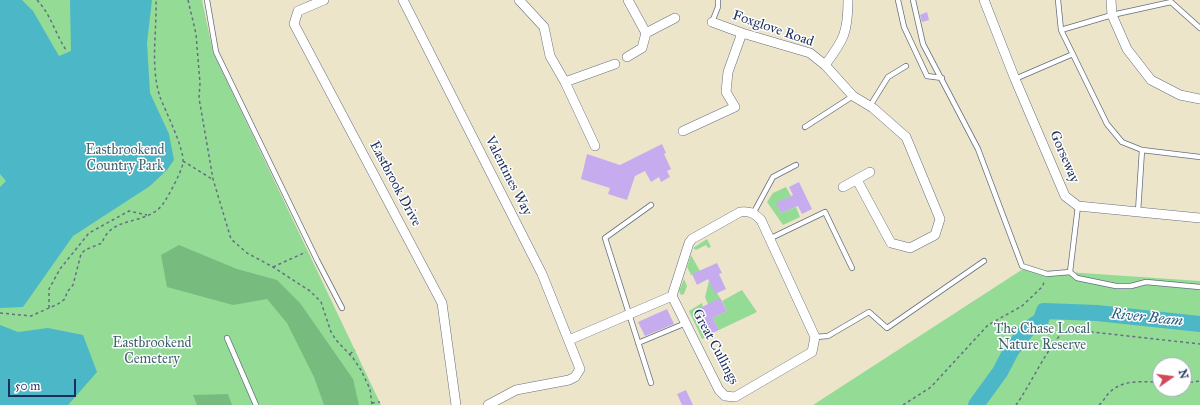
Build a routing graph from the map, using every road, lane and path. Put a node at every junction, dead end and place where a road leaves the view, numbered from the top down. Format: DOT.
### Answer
graph roads {
  1 [pos="37,0"];
  2 [pos="156,0"];
  3 [pos="188,0"];
  4 [pos="206,0"];
  5 [pos="324,0"];
  6 [pos="402,0"];
  7 [pos="519,0"];
  8 [pos="628,0"];
  9 [pos="718,0"];
  10 [pos="848,0"];
  11 [pos="898,0"];
  12 [pos="912,0"];
  13 [pos="984,0"];
  14 [pos="1058,0"];
  15 [pos="1111,0"];
  16 [pos="1112,15"];
  17 [pos="675,18"];
  18 [pos="712,22"];
  19 [pos="1200,28"];
  20 [pos="1061,30"];
  21 [pos="646,33"];
  22 [pos="742,33"];
  23 [pos="66,50"];
  24 [pos="1073,54"];
  25 [pos="627,57"];
  26 [pos="615,64"];
  27 [pos="825,66"];
  28 [pos="906,66"];
  29 [pos="942,78"];
  30 [pos="1015,79"];
  31 [pos="565,82"];
  32 [pos="853,96"];
  33 [pos="1200,99"];
  34 [pos="870,106"];
  35 [pos="805,127"];
  36 [pos="683,132"];
  37 [pos="595,146"];
  38 [pos="1142,150"];
  39 [pos="1200,157"];
  40 [pos="183,162"];
  41 [pos="796,165"];
  42 [pos="870,172"];
  43 [pos="213,179"];
  44 [pos="857,180"];
  45 [pos="843,187"];
  46 [pos="651,205"];
  47 [pos="1078,206"];
  48 [pos="754,212"];
  49 [pos="1138,212"];
  50 [pos="148,215"];
  51 [pos="1200,218"];
  52 [pos="769,239"];
  53 [pos="312,250"];
  54 [pos="984,261"];
  55 [pos="273,267"];
  56 [pos="852,268"];
  57 [pos="1070,272"];
  58 [pos="1047,274"];
  59 [pos="1200,287"];
  60 [pos="672,296"];
  61 [pos="49,308"];
  62 [pos="342,308"];
  63 [pos="0,313"];
  64 [pos="630,315"];
  65 [pos="686,322"];
  66 [pos="815,337"];
  67 [pos="227,338"];
  68 [pos="569,340"];
  69 [pos="638,343"];
  70 [pos="1200,344"];
  71 [pos="355,350"];
  72 [pos="350,354"];
  73 [pos="364,369"];
  74 [pos="361,370"];
  75 [pos="1152,382"];
  76 [pos="651,383"];
  77 [pos="380,402"];
  78 [pos="372,404"];
  79 [pos="256,405"];
  80 [pos="456,405"];
  81 [pos="488,405"];
  82 [pos="903,405"];
  83 [pos="1016,405"];
  84 [pos="1099,405"];
  1 -- 23 [label="path"];
  2 -- 40 [label="path"];
  3 -- 43 [label="path"];
  4 -- 53 [label="lane"];
  5 -- 80 [label="street, Eastbrook Drive"];
  6 -- 68 [label="street, Valentines Way"];
  7 -- 31 [label="street"];
  8 -- 21 [label="street"];
  9 -- 18 [label="lane"];
  10 -- 27 [label="street"];
  11 -- 29 [label="lane"];
  12 -- 29 [label="lane"];
  13 -- 30 [label="street, Gorseway"];
  14 -- 20 [label="lane"];
  15 -- 16 [label="street"];
  16 -- 19 [label="lane"];
  16 -- 20 [label="lane"];
  16 -- 33 [label="street"];
  17 -- 21 [label="street"];
  18 -- 22 [label="street, Foxglove Road"];
  20 -- 24 [label="lane"];
  21 -- 25 [label="street"];
  22 -- 27 [label="street, Foxglove Road"];
  22 -- 36 [label="street"];
  24 -- 30 [label="lane"];
  24 -- 38 [label="lane"];
  26 -- 31 [label="street"];
  27 -- 32 [label="street, Foxglove Road"];
  28 -- 34 [label="lane"];
  29 -- 58 [label="lane"];
  30 -- 47 [label="street, Gorseway"];
  31 -- 37 [label="street"];
  32 -- 34 [label="street, Foxglove Road"];
  32 -- 35 [label="lane"];
  34 -- 44 [label="street, Foxglove Road"];
  38 -- 39 [label="lane"];
  38 -- 49 [label="lane"];
  40 -- 43 [label="path"];
  40 -- 50 [label="path"];
  41 -- 48 [label="lane"];
  42 -- 44 [label="street"];
  43 -- 55 [label="path"];
  44 -- 45 [label="street"];
  46 -- 64 [label="lane"];
  47 -- 49 [label="street"];
  47 -- 57 [label="lane"];
  48 -- 52 [label="street"];
  48 -- 60 [label="street"];
  49 -- 51 [label="street"];
  50 -- 61 [label="path"];
  50 -- 61 [label="path"];
  52 -- 56 [label="lane"];
  52 -- 66 [label="street"];
  53 -- 55 [label="path"];
  53 -- 62 [label="lane"];
  54 -- 66 [label="lane"];
  55 -- 72 [label="path"];
  57 -- 58 [label="lane"];
  57 -- 59 [label="lane"];
  58 -- 82 [label="path"];
  60 -- 64 [label="street"];
  60 -- 65 [label="street, Great Cullings"];
  61 -- 63 [label="path"];
  64 -- 68 [label="street"];
  64 -- 69 [label="lane"];
  65 -- 66 [label="street, Great Cullings"];
  65 -- 69 [label="lane"];
  67 -- 79 [label="lane"];
  68 -- 81 [label="street, Valentines Way"];
  69 -- 76 [label="lane"];
  70 -- 83 [label="path"];
  71 -- 72 [label="path"];
  72 -- 74 [label="path"];
  73 -- 74 [label="path"];
  74 -- 78 [label="path"];
  75 -- 84 [label="path"];
  77 -- 78 [label="path"];
}
